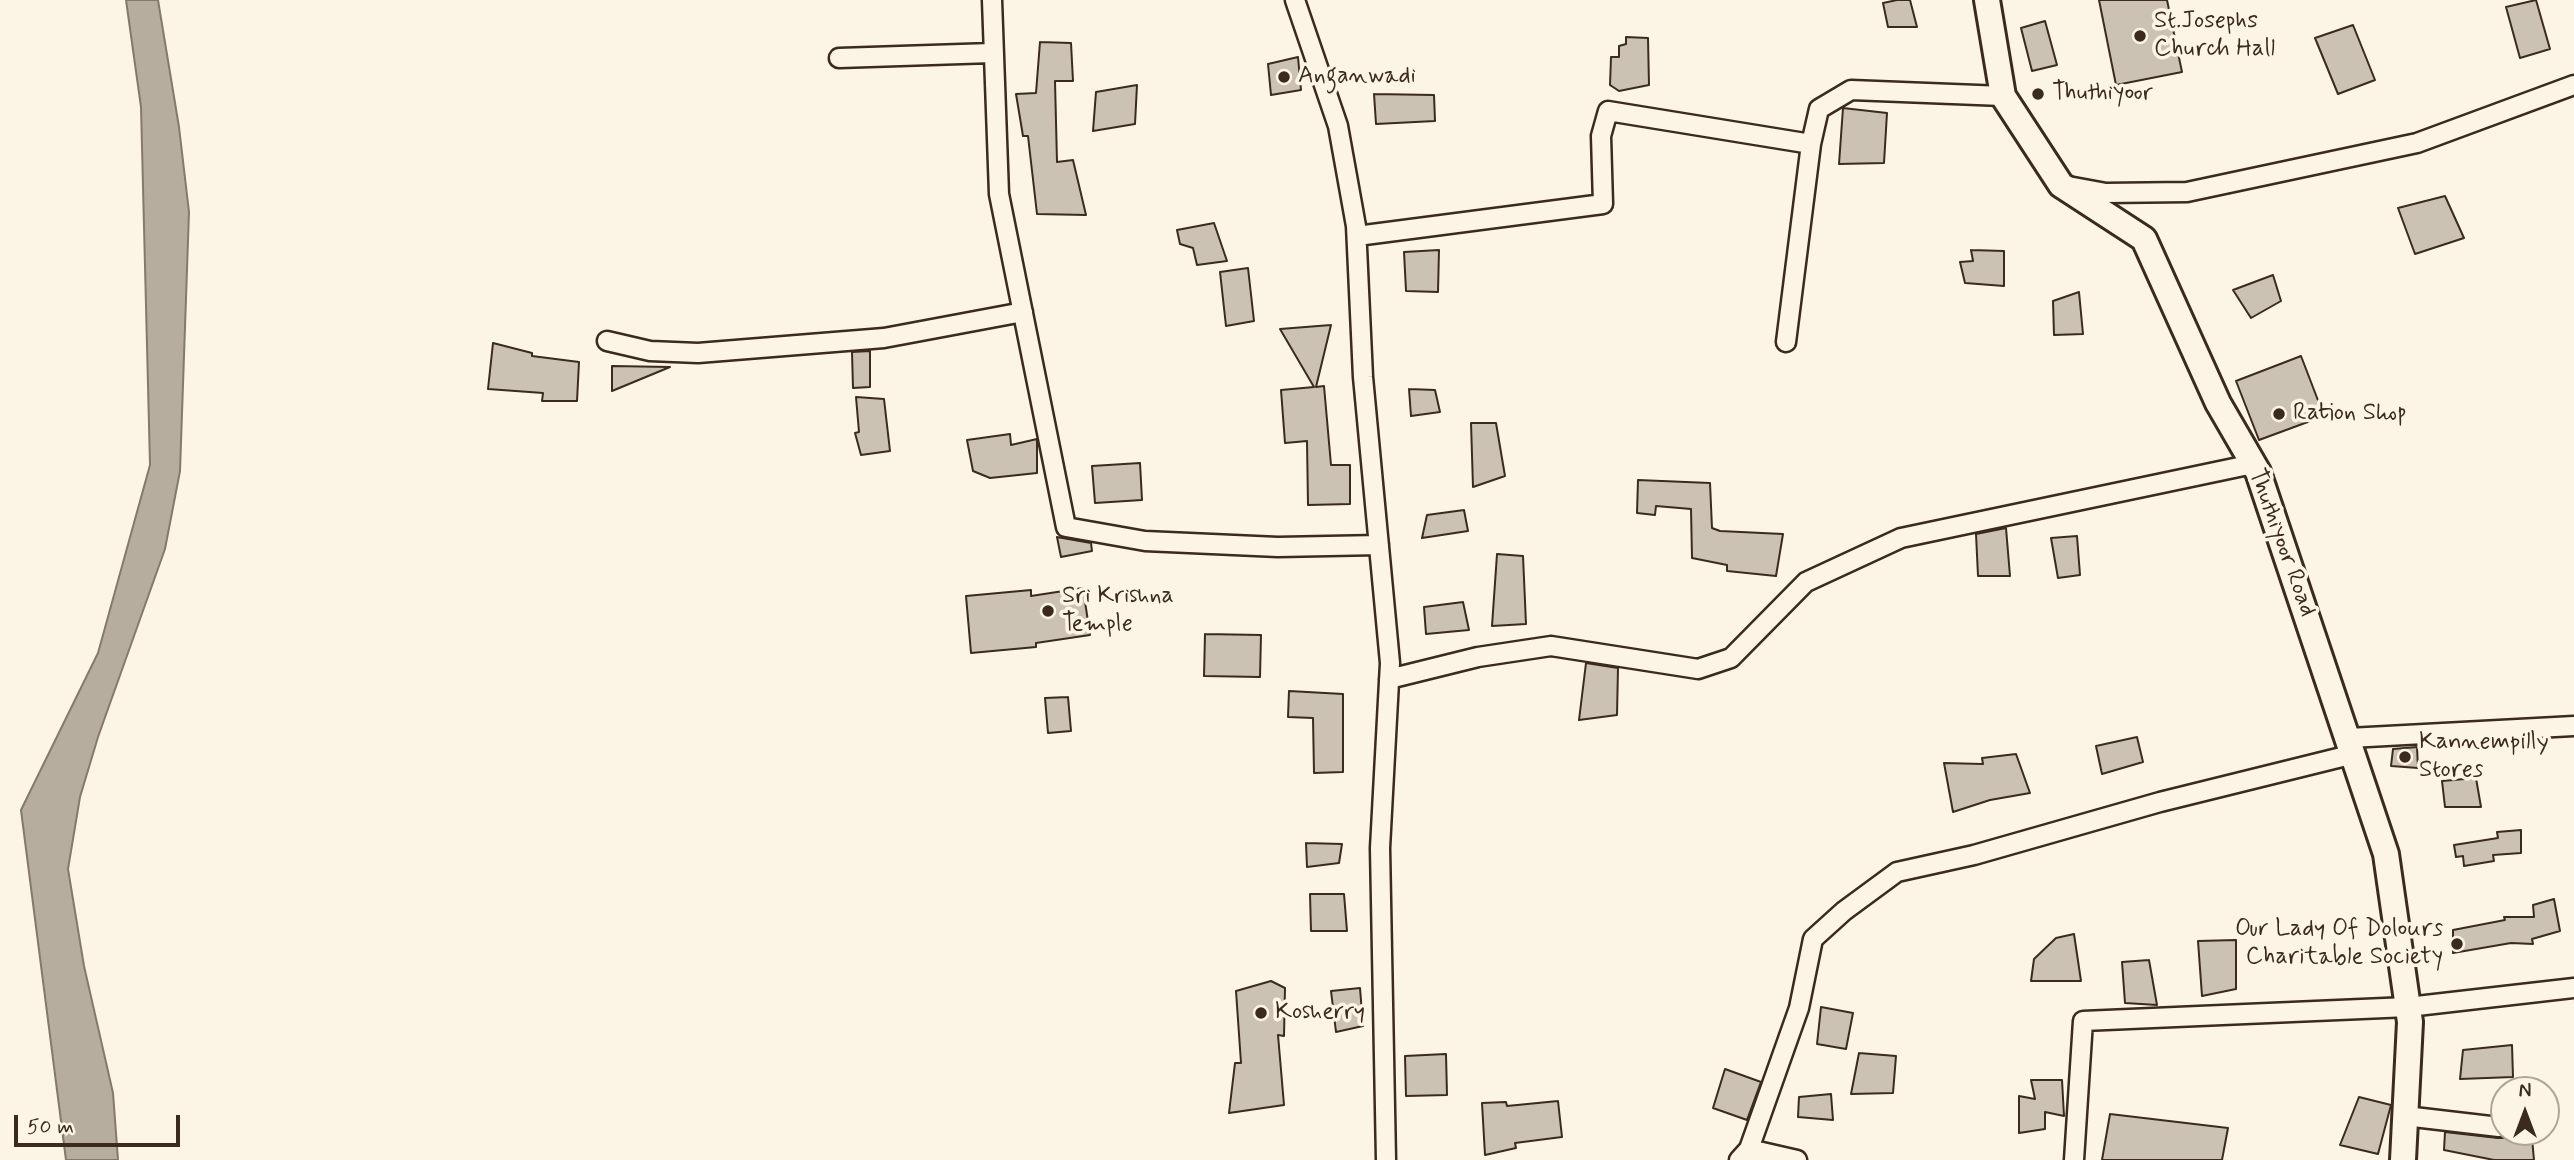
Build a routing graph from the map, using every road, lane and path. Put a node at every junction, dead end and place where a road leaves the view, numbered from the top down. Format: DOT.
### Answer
graph roads {
  1 [pos="992,0"];
  2 [pos="1296,0"];
  3 [pos="1987,0"];
  4 [pos="992,53"];
  5 [pos="839,58"];
  6 [pos="2574,85"];
  7 [pos="2003,96"];
  8 [pos="1811,144"];
  9 [pos="2061,185"];
  10 [pos="1357,236"];
  11 [pos="1023,312"];
  12 [pos="607,341"];
  13 [pos="1786,342"];
  14 [pos="2253,464"];
  15 [pos="1379,545"];
  16 [pos="1389,679"];
  17 [pos="2574,726"];
  18 [pos="2352,746"];
  19 [pos="2574,988"];
  20 [pos="2408,1007"];
  21 [pos="2405,1116"];
  22 [pos="2490,1126"];
  23 [pos="1747,1156"];
  24 [pos="1386,1160"];
  25 [pos="1797,1160"];
  26 [pos="2074,1160"];
  27 [pos="2403,1160"];
  1 -- 4 [label="street"];
  2 -- 10 [label="street"];
  3 -- 7 [label="main road, Thuthiyoor Road"];
  4 -- 5 [label="street"];
  4 -- 11 [label="street"];
  6 -- 9 [label="street"];
  7 -- 8 [label="street"];
  7 -- 9 [label="main road, Thuthiyoor Road"];
  8 -- 10 [label="street"];
  8 -- 13 [label="street"];
  9 -- 14 [label="main road, Thuthiyoor Road"];
  10 -- 15 [label="street"];
  11 -- 12 [label="street"];
  11 -- 15 [label="street"];
  14 -- 16 [label="street"];
  14 -- 18 [label="main road, Thuthiyoor Road"];
  15 -- 16 [label="street"];
  16 -- 24 [label="street"];
  17 -- 18 [label="street"];
  18 -- 20 [label="main road, Thuthiyoor Road"];
  18 -- 23 [label="street"];
  19 -- 20 [label="street"];
  20 -- 21 [label="main road, Thuthiyoor Road"];
  20 -- 26 [label="street"];
  21 -- 22 [label="street"];
  21 -- 27 [label="main road, Thuthiyoor Road"];
  23 -- 25 [label="street"];
}
